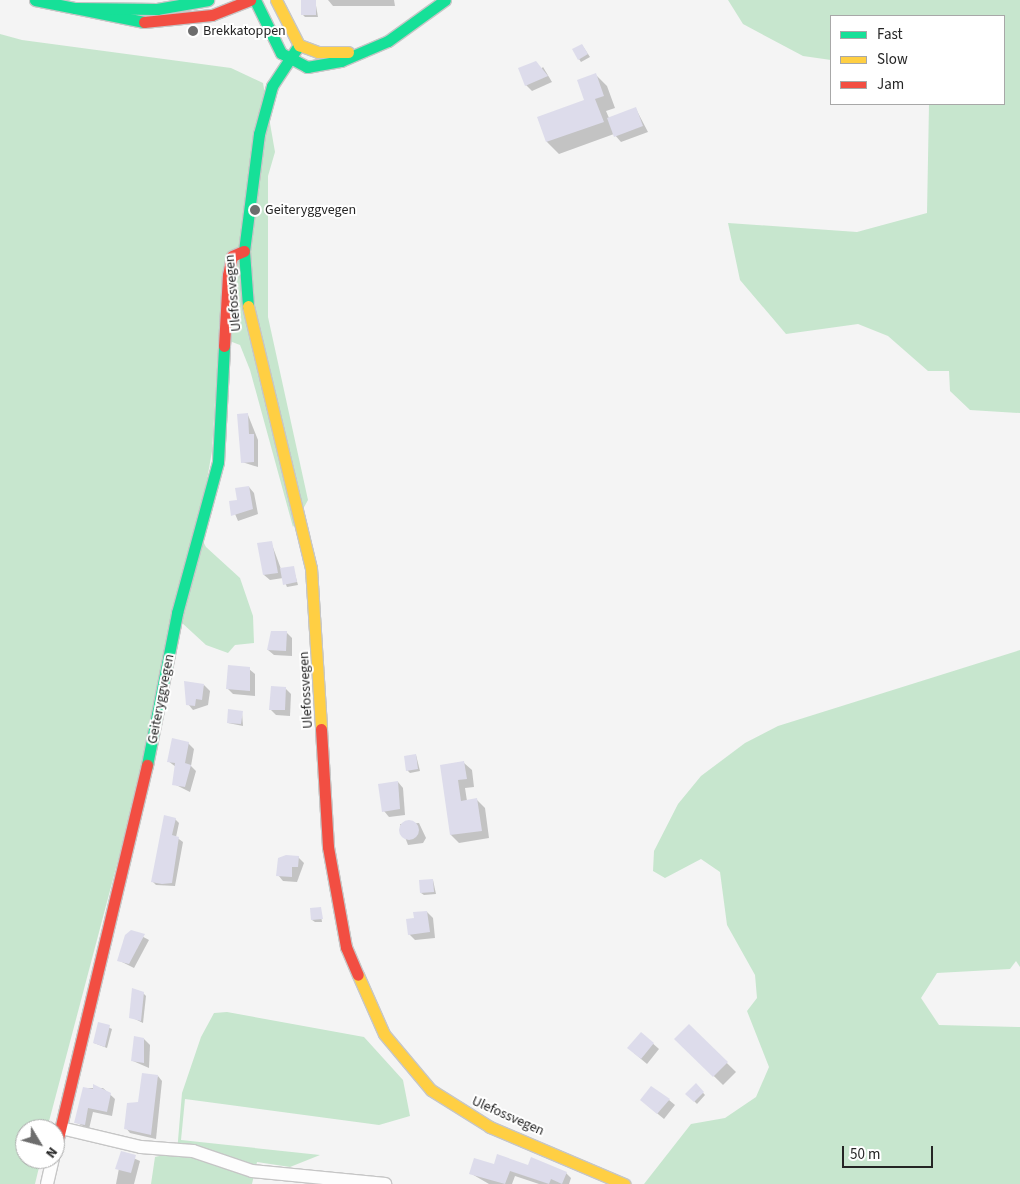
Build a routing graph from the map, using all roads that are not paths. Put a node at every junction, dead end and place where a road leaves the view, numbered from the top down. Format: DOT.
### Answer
graph roads {
  1 [pos="35,0"];
  2 [pos="208,0"];
  3 [pos="250,0"];
  4 [pos="255,0"];
  5 [pos="276,0"];
  6 [pos="445,0"];
  7 [pos="76,4"];
  8 [pos="299,45"];
  9 [pos="358,52"];
  10 [pos="287,60"];
  11 [pos="244,250"];
  12 [pos="63,1119"];
  13 [pos="65,1129"];
  14 [pos="51,1169"];
  15 [pos="620,1183"];
  16 [pos="47,1184"];
  17 [pos="385,1184"];
  1 -- 7 [label="street"];
  2 -- 7 [label="street"];
  3 -- 7 [label="street"];
  4 -- 10 [label="street"];
  5 -- 8 [label="street"];
  6 -- 9 [label="street"];
  8 -- 9 [label="street"];
  8 -- 10 [label="street, Ulefossvegen"];
  9 -- 10 [label="street"];
  10 -- 11 [label="street, Ulefossvegen"];
  11 -- 12 [label="street, Geiteryggvegen"];
  11 -- 15 [label="street, Ulefossvegen"];
  13 -- 17 [label="street"];
  14 -- 16 [label="street"];
}
